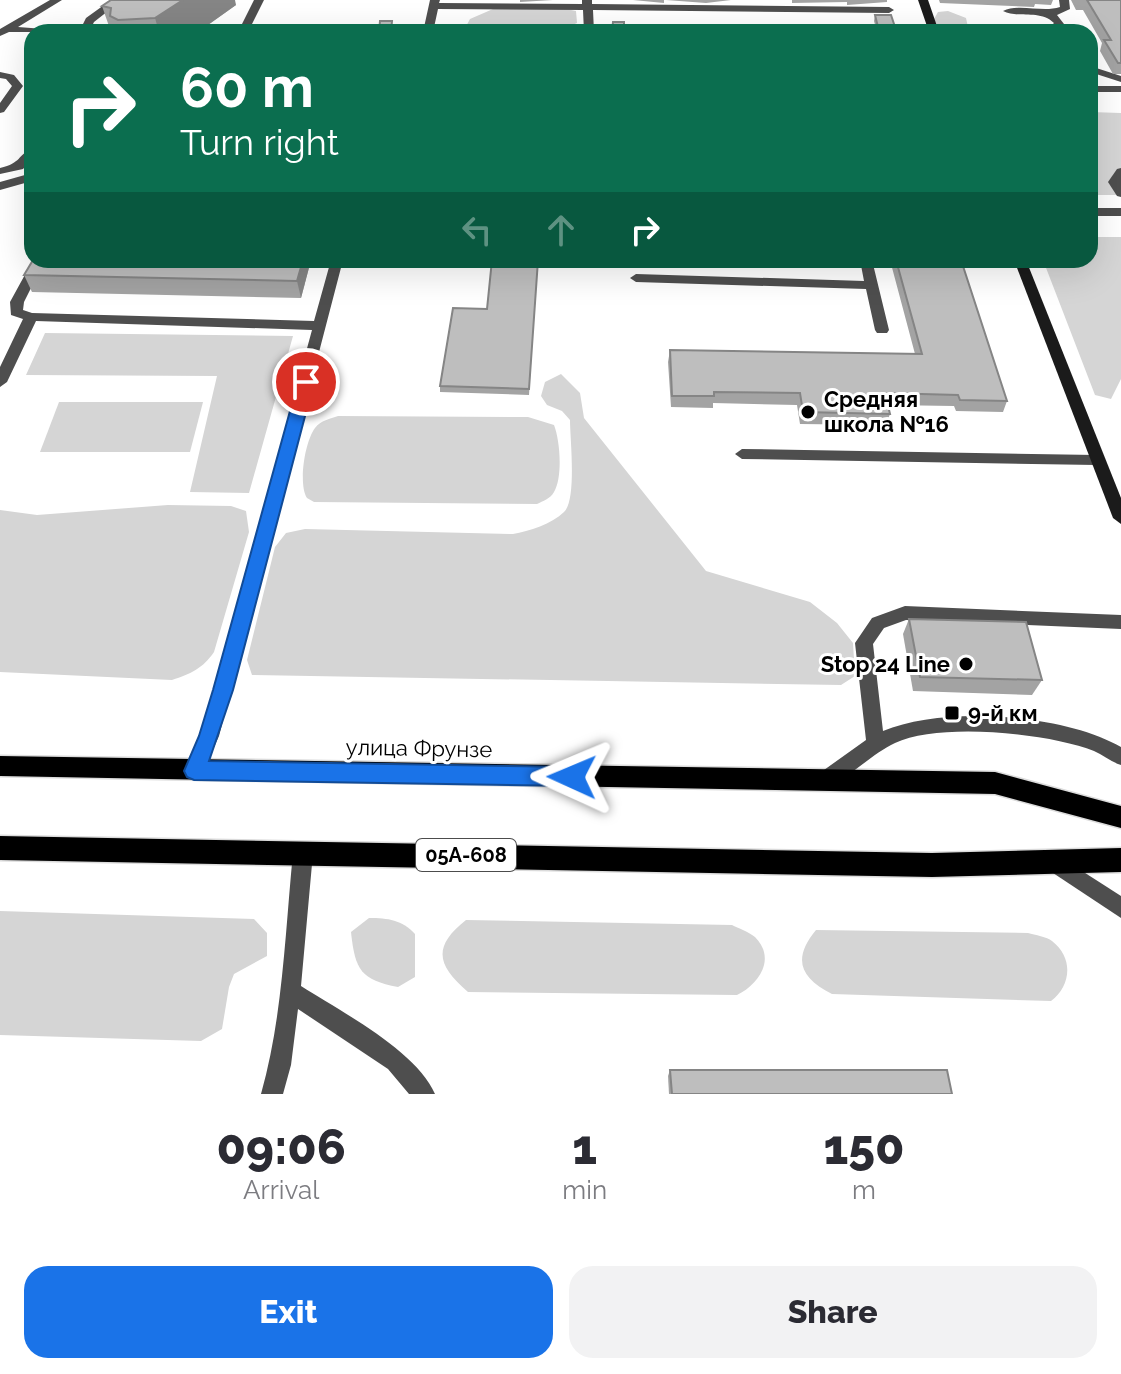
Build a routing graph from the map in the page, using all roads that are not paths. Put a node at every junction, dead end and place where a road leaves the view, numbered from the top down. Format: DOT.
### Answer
graph roads {
  1 [pos="57,0"];
  2 [pos="117,0"];
  3 [pos="259,0"];
  4 [pos="923,0"];
  5 [pos="1064,0"];
  6 [pos="434,3"];
  7 [pos="587,4"];
  8 [pos="754,4"];
  9 [pos="889,10"];
  10 [pos="1008,11"];
  11 [pos="1050,14"];
  12 [pos="971,15"];
  13 [pos="88,24"];
  14 [pos="247,24"];
  15 [pos="430,24"];
  16 [pos="588,24"];
  17 [pos="931,24"];
  18 [pos="974,24"];
  19 [pos="1059,24"];
  20 [pos="4,31"];
  21 [pos="24,32"];
  22 [pos="1098,72"];
  23 [pos="0,75"];
  24 [pos="1121,79"];
  25 [pos="1098,89"];
  26 [pos="1121,89"];
  27 [pos="0,110"];
  28 [pos="24,161"];
  29 [pos="0,171"];
  30 [pos="1121,171"];
  31 [pos="24,179"];
  32 [pos="0,186"];
  33 [pos="1121,193"];
  34 [pos="1098,212"];
  35 [pos="1121,212"];
  36 [pos="35,268"];
  37 [pos="335,268"];
  38 [pos="868,268"];
  39 [pos="1023,268"];
  40 [pos="636,278"];
  41 [pos="872,285"];
  42 [pos="31,317"];
  43 [pos="321,326"];
  44 [pos="882,330"];
  45 [pos="0,382"];
  46 [pos="742,454"];
  47 [pos="1096,460"];
  48 [pos="1121,518"];
  49 [pos="1121,622"];
  50 [pos="876,745"];
  51 [pos="1121,757"];
  52 [pos="0,766"];
  53 [pos="194,771"];
  54 [pos="824,781"];
  55 [pos="1121,817"];
  56 [pos="0,848"];
  57 [pos="303,853"];
  58 [pos="1121,860"];
  59 [pos="1054,862"];
  60 [pos="1121,908"];
  61 [pos="290,991"];
  62 [pos="272,1094"];
  63 [pos="424,1094"];
  1 -- 20 [label="lane"];
  2 -- 13 [label="lane"];
  3 -- 14 [label="lane"];
  4 -- 17 [label="main road"];
  5 -- 11 [label="lane"];
  6 -- 7 [label="lane"];
  6 -- 15 [label="lane"];
  7 -- 8 [label="lane"];
  7 -- 16 [label="lane"];
  8 -- 9 [label="lane"];
  10 -- 11 [label="lane"];
  11 -- 19 [label="lane"];
  12 -- 18 [label="lane"];
  20 -- 21 [label="lane"];
  22 -- 24 [label="lane"];
  23 -- 27 [label="lane"];
  25 -- 26 [label="lane"];
  28 -- 29 [label="lane"];
  30 -- 33 [label="lane"];
  31 -- 32 [label="lane"];
  34 -- 35 [label="lane"];
  36 -- 42 [label="lane"];
  37 -- 43 [label="lane"];
  38 -- 41 [label="lane"];
  39 -- 47 [label="main road"];
  40 -- 41 [label="lane"];
  41 -- 44 [label="lane"];
  42 -- 43 [label="lane"];
  42 -- 45 [label="lane"];
  43 -- 53 [label="lane"];
  46 -- 47 [label="lane"];
  47 -- 48 [label="main road"];
  49 -- 50 [label="lane"];
  50 -- 51 [label="lane"];
  50 -- 54 [label="lane"];
  52 -- 53 [label="main road, улица Фрунзе"];
  53 -- 54 [label="main road, улица Фрунзе"];
  54 -- 55 [label="main road, улица Фрунзе"];
  56 -- 57 [label="main road, 05А-608"];
  57 -- 59 [label="main road, 05А-608"];
  57 -- 61 [label="lane"];
  58 -- 59 [label="main road, 05А-608"];
  59 -- 60 [label="lane"];
  61 -- 62 [label="lane"];
  61 -- 63 [label="lane"];
}
